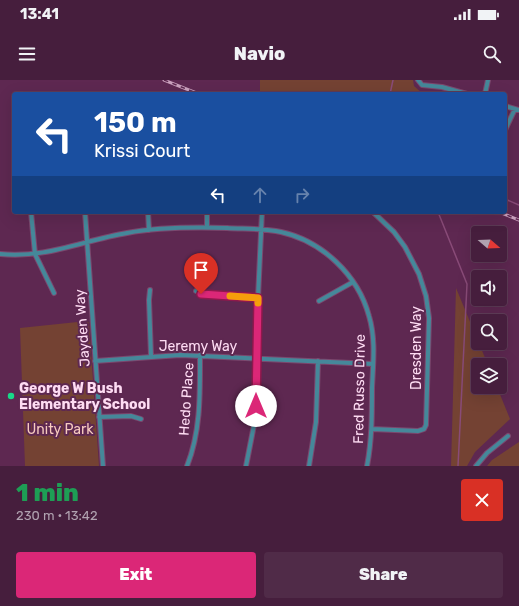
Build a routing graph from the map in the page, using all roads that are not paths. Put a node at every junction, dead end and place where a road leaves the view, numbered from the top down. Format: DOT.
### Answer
graph roads {
  1 [pos="418,80"];
  2 [pos="488,80"];
  3 [pos="459,92"];
  4 [pos="485,92"];
  5 [pos="507,107"];
  6 [pos="517,110"];
  7 [pos="507,127"];
  8 [pos="31,214"];
  9 [pos="85,214"];
  10 [pos="148,214"];
  11 [pos="208,214"];
  12 [pos="262,214"];
  13 [pos="375,214"];
  14 [pos="207,227"];
  15 [pos="149,230"];
  16 [pos="261,230"];
  17 [pos="87,243"];
  18 [pos="0,254"];
  19 [pos="35,254"];
  20 [pos="353,282"];
  21 [pos="150,290"];
  22 [pos="196,292"];
  23 [pos="54,293"];
  24 [pos="258,298"];
  25 [pos="319,301"];
  26 [pos="200,355"];
  27 [pos="151,356"];
  28 [pos="256,357"];
  29 [pos="95,361"];
  30 [pos="318,361"];
  31 [pos="373,364"];
  32 [pos="99,417"];
  33 [pos="141,419"];
  34 [pos="372,429"];
  35 [pos="508,436"];
  36 [pos="103,466"];
  37 [pos="187,466"];
  38 [pos="246,466"];
  39 [pos="310,466"];
  40 [pos="367,466"];
  41 [pos="476,466"];
  1 -- 3 [label="street"];
  2 -- 4 [label="street"];
  5 -- 6 [label="street"];
  6 -- 7 [label="street"];
  8 -- 19 [label="street"];
  9 -- 17 [label="street, Jayden Way"];
  10 -- 15 [label="street"];
  11 -- 14 [label="street"];
  12 -- 16 [label="street"];
  13 -- 34 [label="street, Dresden Way"];
  14 -- 15 [label="street, Fred Russo Drive"];
  14 -- 16 [label="street, Fred Russo Drive"];
  15 -- 17 [label="street, Fred Russo Drive"];
  16 -- 20 [label="street, Fred Russo Drive"];
  16 -- 24 [label="street"];
  17 -- 19 [label="street, Fred Russo Drive"];
  17 -- 29 [label="street, Jayden Way"];
  18 -- 19 [label="street, Fred Russo Drive"];
  19 -- 23 [label="street"];
  20 -- 25 [label="street"];
  20 -- 31 [label="street, Fred Russo Drive"];
  21 -- 27 [label="street"];
  22 -- 24 [label="street"];
  24 -- 28 [label="street"];
  26 -- 27 [label="street, Jeremy Way"];
  26 -- 28 [label="street, Jeremy Way"];
  26 -- 37 [label="street, Hedo Place"];
  27 -- 29 [label="street, Jeremy Way"];
  28 -- 30 [label="street, Jeremy Way"];
  28 -- 38 [label="street"];
  29 -- 32 [label="street, Jayden Way"];
  30 -- 31 [label="street, Jeremy Way"];
  30 -- 39 [label="street"];
  31 -- 34 [label="street, Fred Russo Drive"];
  32 -- 33 [label="street"];
  32 -- 36 [label="street, Jayden Way"];
  34 -- 40 [label="street, Fred Russo Drive"];
  35 -- 41 [label="street"];
}
